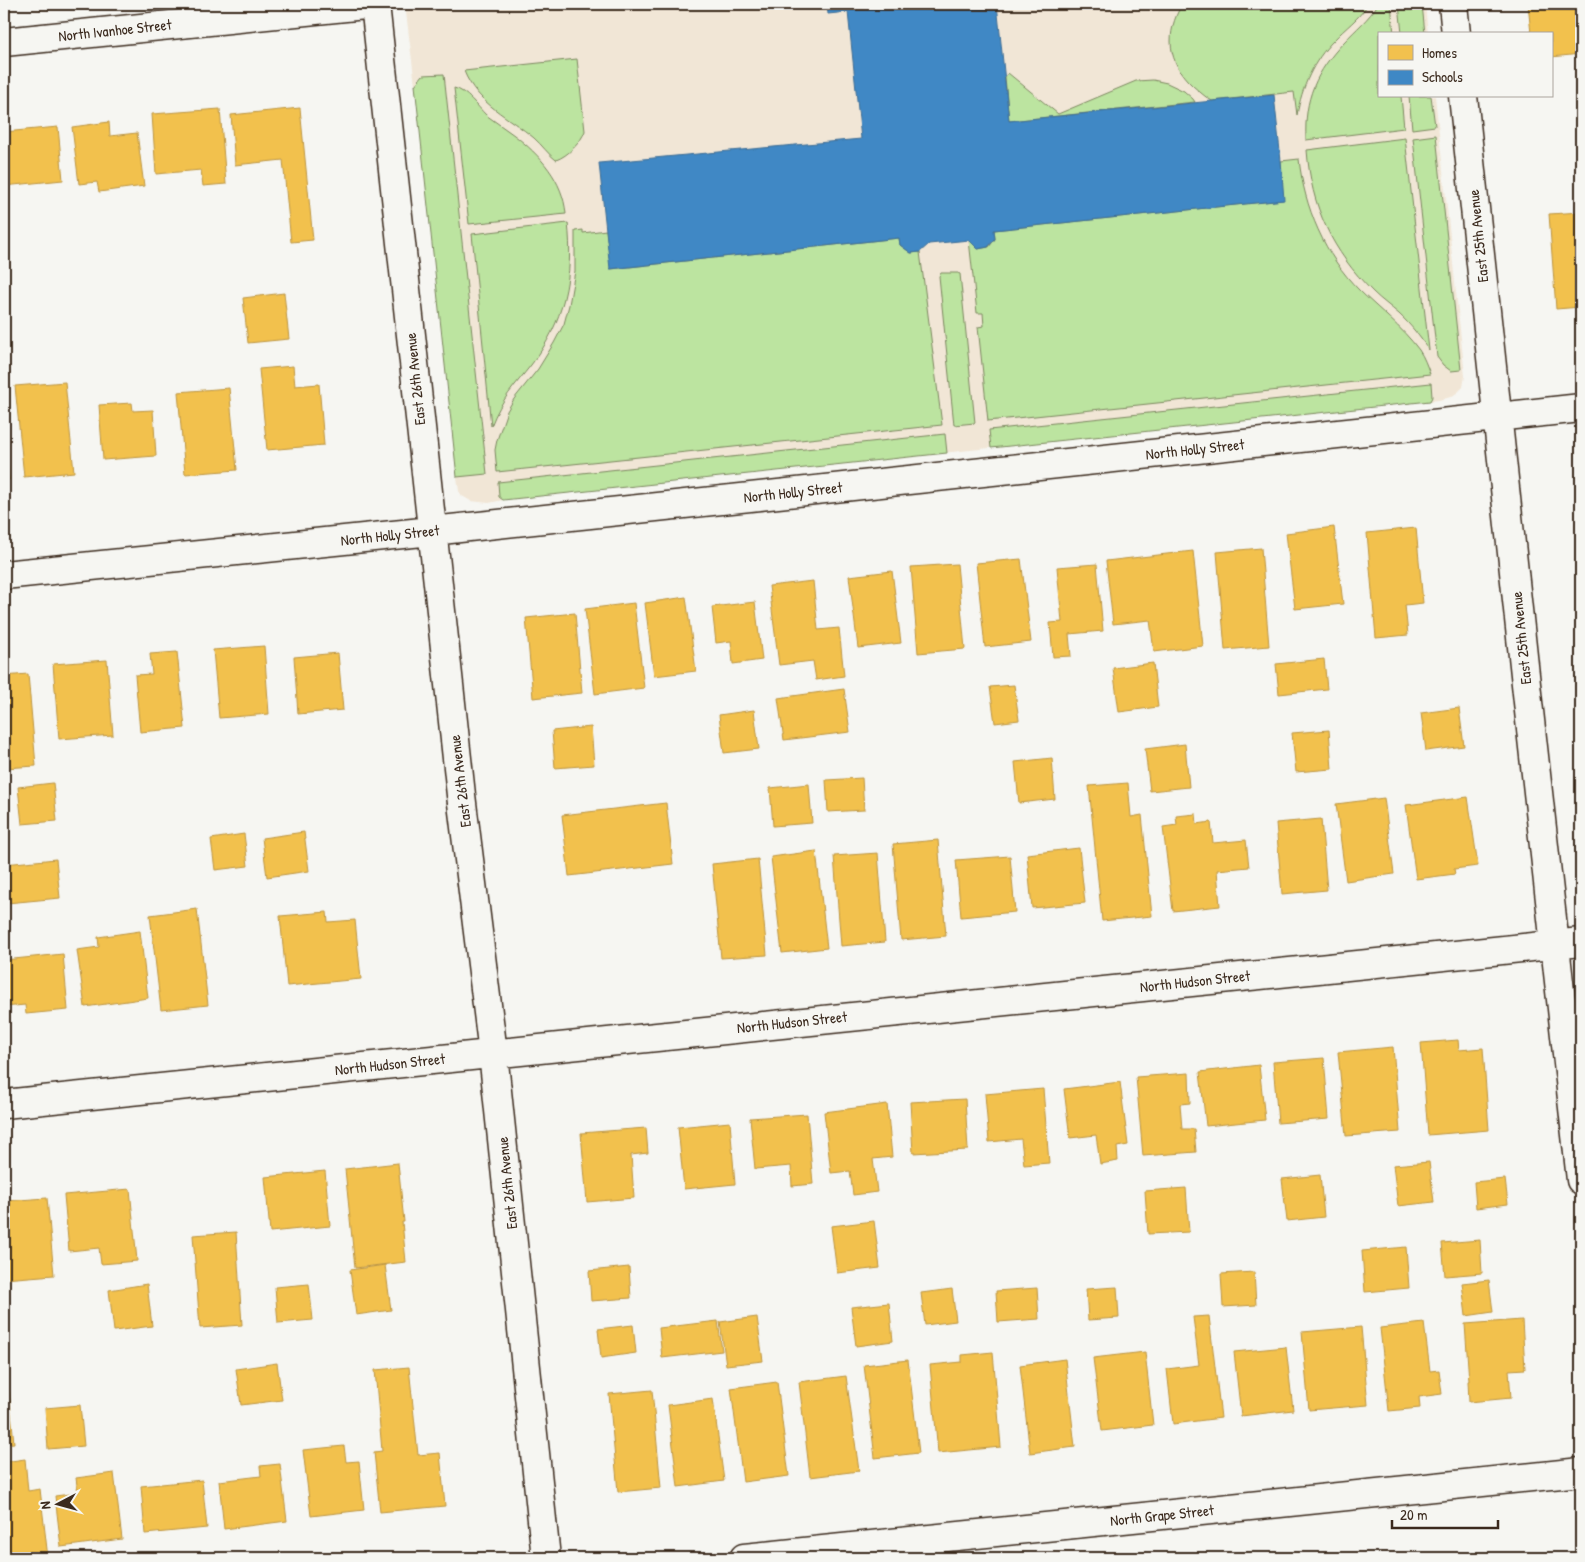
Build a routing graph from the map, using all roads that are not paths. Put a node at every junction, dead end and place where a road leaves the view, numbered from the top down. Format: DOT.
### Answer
graph roads {
  1 [pos="375,4"];
  2 [pos="1453,4"];
  3 [pos="1456,32"];
  4 [pos="4,42"];
  5 [pos="1463,98"];
  6 [pos="1581,408"];
  7 [pos="1498,417"];
  8 [pos="432,531"];
  9 [pos="4,575"];
  10 [pos="1568,944"];
  11 [pos="493,1053"];
  12 [pos="4,1104"];
  13 [pos="1581,1180"];
  14 [pos="1581,1472"];
  15 [pos="546,1558"];
  16 [pos="744,1558"];
  1 -- 4 [label="street, North Ivanhoe Street"];
  1 -- 8 [label="street, East 26th Avenue"];
  2 -- 3 [label="street"];
  5 -- 7 [label="street, East 25th Avenue"];
  6 -- 7 [label="street, North Holly Street"];
  7 -- 8 [label="street, North Holly Street"];
  7 -- 10 [label="street, East 25th Avenue"];
  8 -- 9 [label="street, North Holly Street"];
  8 -- 11 [label="street, East 26th Avenue"];
  10 -- 11 [label="street, North Hudson Street"];
  10 -- 13 [label="street, East 25th Avenue"];
  11 -- 12 [label="street, North Hudson Street"];
  11 -- 15 [label="street, East 26th Avenue"];
  14 -- 16 [label="street, North Grape Street"];
}
